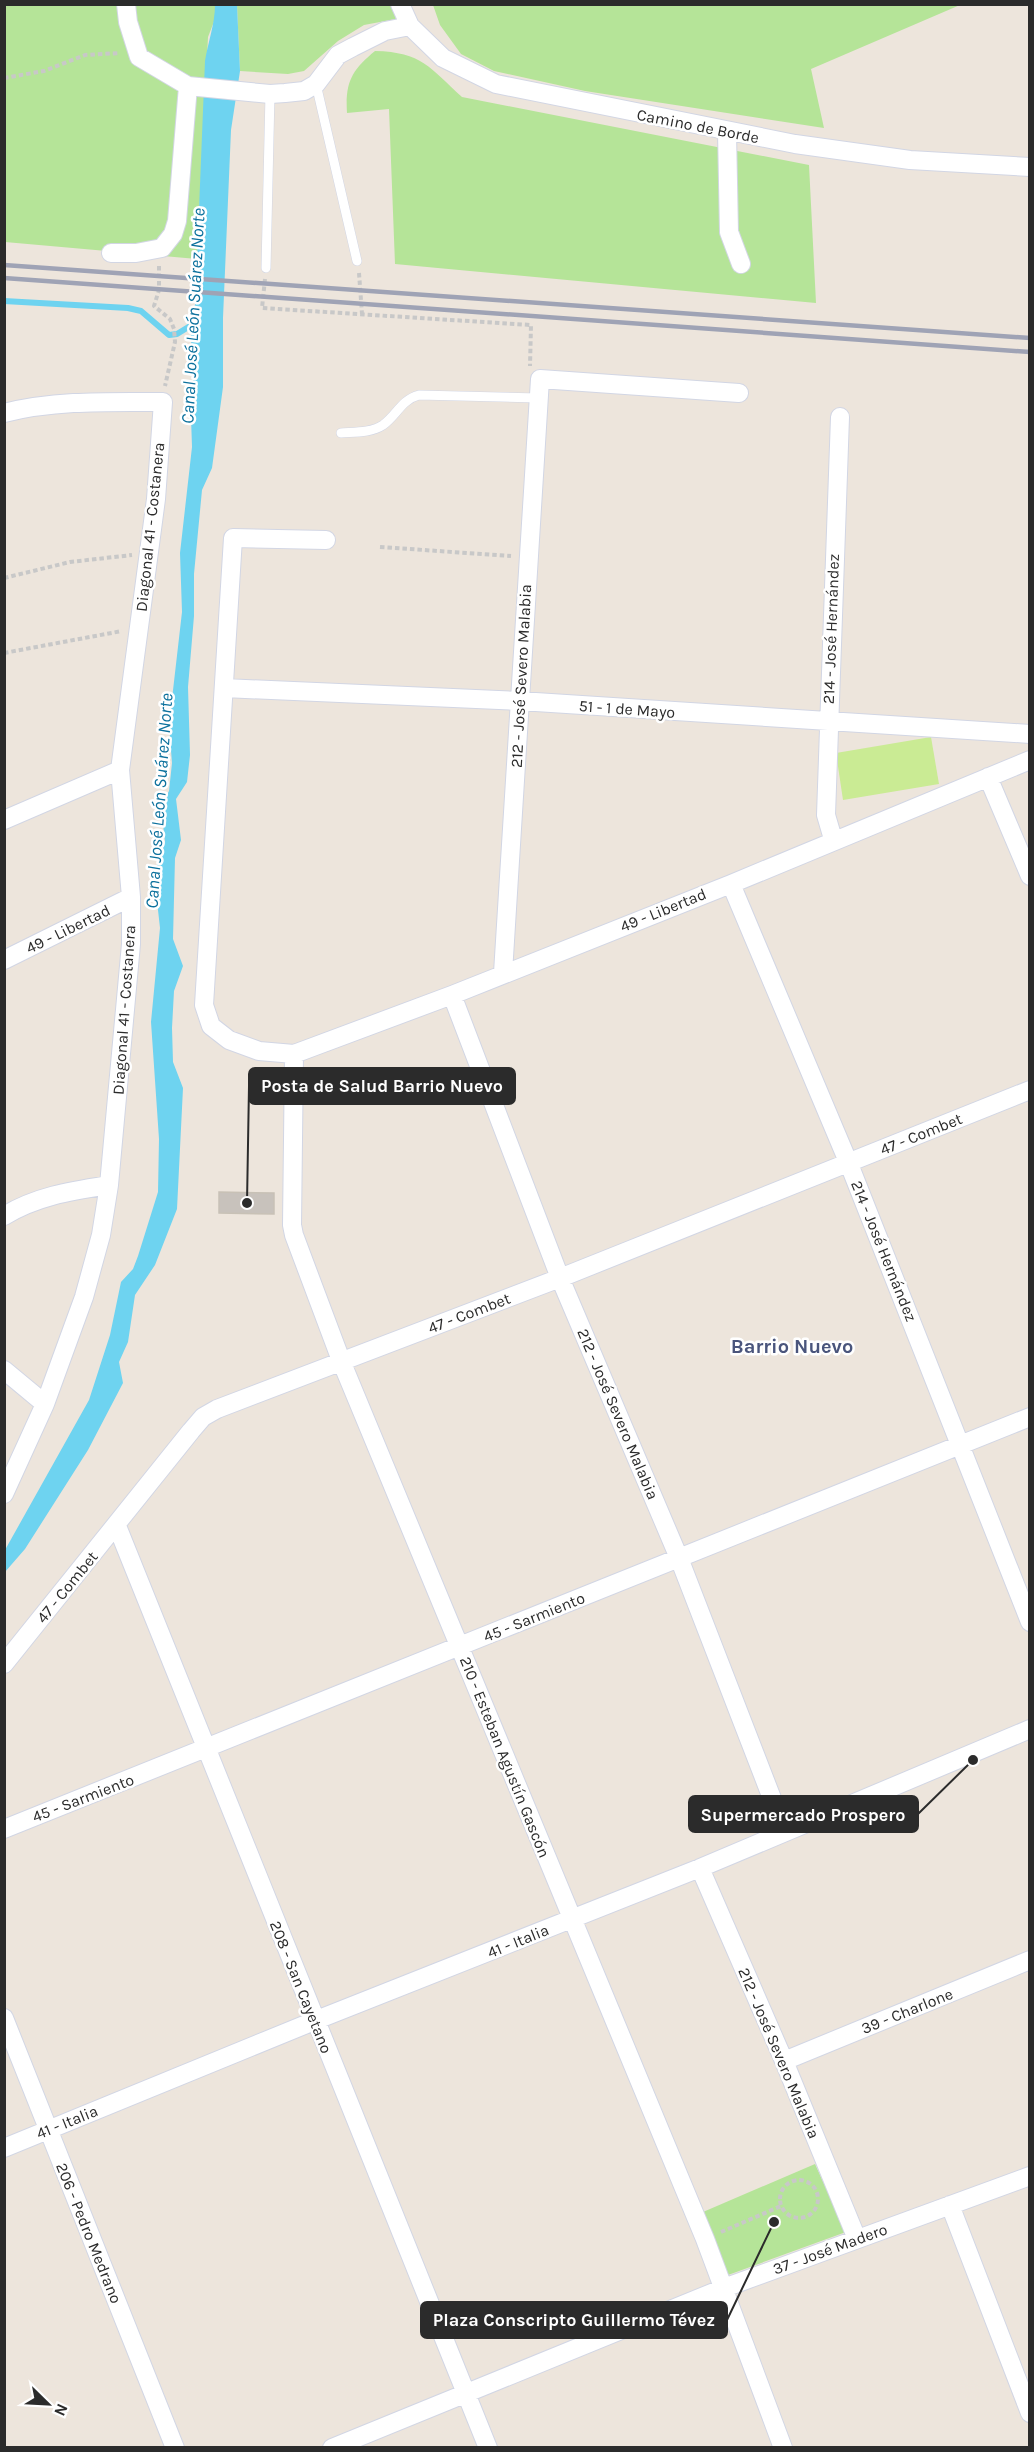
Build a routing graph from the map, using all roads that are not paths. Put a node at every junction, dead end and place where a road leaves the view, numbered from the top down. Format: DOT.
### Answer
graph roads {
  1 [pos="126,4"];
  2 [pos="400,4"];
  3 [pos="410,26"];
  4 [pos="316,84"];
  5 [pos="193,86"];
  6 [pos="270,94"];
  7 [pos="727,132"];
  8 [pos="1029,167"];
  9 [pos="111,253"];
  10 [pos="357,261"];
  11 [pos="741,264"];
  12 [pos="266,268"];
  13 [pos="739,393"];
  14 [pos="538,398"];
  15 [pos="4,413"];
  16 [pos="840,417"];
  17 [pos="341,433"];
  18 [pos="326,540"];
  19 [pos="224,688"];
  20 [pos="520,701"];
  21 [pos="828,722"];
  22 [pos="1029,734"];
  23 [pos="1029,760"];
  24 [pos="120,770"];
  25 [pos="988,777"];
  26 [pos="4,820"];
  27 [pos="833,839"];
  28 [pos="1029,876"];
  29 [pos="730,884"];
  30 [pos="131,897"];
  31 [pos="4,960"];
  32 [pos="504,973"];
  33 [pos="452,995"];
  34 [pos="294,1054"];
  35 [pos="1029,1090"];
  36 [pos="849,1164"];
  37 [pos="109,1185"];
  38 [pos="4,1216"];
  39 [pos="560,1278"];
  40 [pos="342,1363"];
  41 [pos="4,1370"];
  42 [pos="45,1404"];
  43 [pos="1029,1418"];
  44 [pos="960,1446"];
  45 [pos="4,1494"];
  46 [pos="117,1526"];
  47 [pos="678,1558"];
  48 [pos="1029,1622"];
  49 [pos="461,1648"];
  50 [pos="4,1664"];
  51 [pos="1029,1730"];
  52 [pos="206,1750"];
  53 [pos="4,1829"];
  54 [pos="785,1832"];
  55 [pos="700,1868"];
  56 [pos="570,1920"];
  57 [pos="1029,1960"];
  58 [pos="4,2018"];
  59 [pos="314,2021"];
  60 [pos="784,2061"];
  61 [pos="47,2130"];
  62 [pos="4,2148"];
  63 [pos="1029,2176"];
  64 [pos="950,2205"];
  65 [pos="857,2238"];
  66 [pos="724,2288"];
  67 [pos="465,2392"];
  68 [pos="1029,2412"];
  69 [pos="175,2448"];
  70 [pos="332,2448"];
  71 [pos="488,2448"];
  72 [pos="783,2448"];
  1 -- 5 [label="street"];
  2 -- 3 [label="street, Camino de Borde"];
  3 -- 4 [label="street"];
  3 -- 7 [label="street, Camino de Borde"];
  4 -- 6 [label="street"];
  4 -- 10 [label="lane"];
  5 -- 6 [label="street"];
  5 -- 9 [label="street"];
  6 -- 12 [label="lane"];
  7 -- 8 [label="street, Camino de Borde"];
  7 -- 11 [label="street"];
  13 -- 14 [label="street, 212 - José Severo Malabia"];
  14 -- 17 [label="lane"];
  14 -- 20 [label="street, 212 - José Severo Malabia"];
  15 -- 24 [label="street, Diagonal 41 - Costanera"];
  16 -- 21 [label="street, 214 - José Hernández"];
  18 -- 19 [label="street"];
  19 -- 20 [label="street, 51 - 1 de Mayo"];
  19 -- 34 [label="street"];
  20 -- 21 [label="street, 51 - 1 de Mayo"];
  20 -- 32 [label="street, 212 - José Severo Malabia"];
  21 -- 22 [label="street, 51 - 1 de Mayo"];
  21 -- 27 [label="street, 214 - José Hernández"];
  23 -- 25 [label="street, 49 - Libertad"];
  24 -- 26 [label="street"];
  24 -- 30 [label="street, Diagonal 41 - Costanera"];
  25 -- 27 [label="street, 49 - Libertad"];
  25 -- 28 [label="street"];
  27 -- 29 [label="street, 49 - Libertad"];
  29 -- 32 [label="street, 49 - Libertad"];
  29 -- 36 [label="street, 214 - José Hernández"];
  30 -- 31 [label="street, 49 - Libertad"];
  30 -- 37 [label="street, Diagonal 41 - Costanera"];
  32 -- 33 [label="street, 49 - Libertad"];
  33 -- 34 [label="street, 49 - Libertad"];
  33 -- 39 [label="street, 212 - José Severo Malabia"];
  34 -- 40 [label="street, 210 - Esteban Agustín Gascón"];
  35 -- 36 [label="street, 47 - Combet"];
  36 -- 39 [label="street, 47 - Combet"];
  36 -- 44 [label="street, 214 - José Hernández"];
  37 -- 38 [label="street"];
  37 -- 42 [label="street, Diagonal 41 - Costanera"];
  39 -- 40 [label="street, 47 - Combet"];
  39 -- 47 [label="street, 212 - José Severo Malabia"];
  40 -- 46 [label="street, 47 - Combet"];
  40 -- 49 [label="street, 210 - Esteban Agustín Gascón"];
  41 -- 42 [label="street"];
  42 -- 45 [label="street, Diagonal 41 - Costanera"];
  43 -- 44 [label="street, 45 - Sarmiento"];
  44 -- 47 [label="street, 45 - Sarmiento"];
  44 -- 48 [label="street, 214 - José Hernández"];
  46 -- 50 [label="street, 47 - Combet"];
  46 -- 52 [label="street, 208 - San Cayetano"];
  47 -- 49 [label="street, 45 - Sarmiento"];
  47 -- 54 [label="street, 212 - José Severo Malabia"];
  49 -- 52 [label="street, 45 - Sarmiento"];
  49 -- 56 [label="street, 210 - Esteban Agustín Gascón"];
  51 -- 54 [label="street, 41 - Italia"];
  52 -- 53 [label="street, 45 - Sarmiento"];
  52 -- 59 [label="street, 208 - San Cayetano"];
  54 -- 55 [label="street, 41 - Italia"];
  55 -- 56 [label="street, 41 - Italia"];
  55 -- 60 [label="street, 212 - José Severo Malabia"];
  56 -- 59 [label="street, 41 - Italia"];
  56 -- 66 [label="street, 210 - Esteban Agustín Gascón"];
  57 -- 60 [label="street, 39 - Charlone"];
  58 -- 61 [label="street, 206 - Pedro Medrano"];
  59 -- 61 [label="street, 41 - Italia"];
  59 -- 67 [label="street, 208 - San Cayetano"];
  60 -- 65 [label="street, 212 - José Severo Malabia"];
  61 -- 62 [label="street, 41 - Italia"];
  61 -- 69 [label="street, 206 - Pedro Medrano"];
  63 -- 64 [label="street, 37 - José Madero"];
  64 -- 65 [label="street, 37 - José Madero"];
  64 -- 68 [label="street"];
  65 -- 66 [label="street, 37 - José Madero"];
  66 -- 67 [label="street, 37 - José Madero"];
  66 -- 72 [label="street, 210 - Esteban Agustín Gascón"];
  67 -- 70 [label="street, 37 - José Madero"];
  67 -- 71 [label="street, 208 - San Cayetano"];
}
